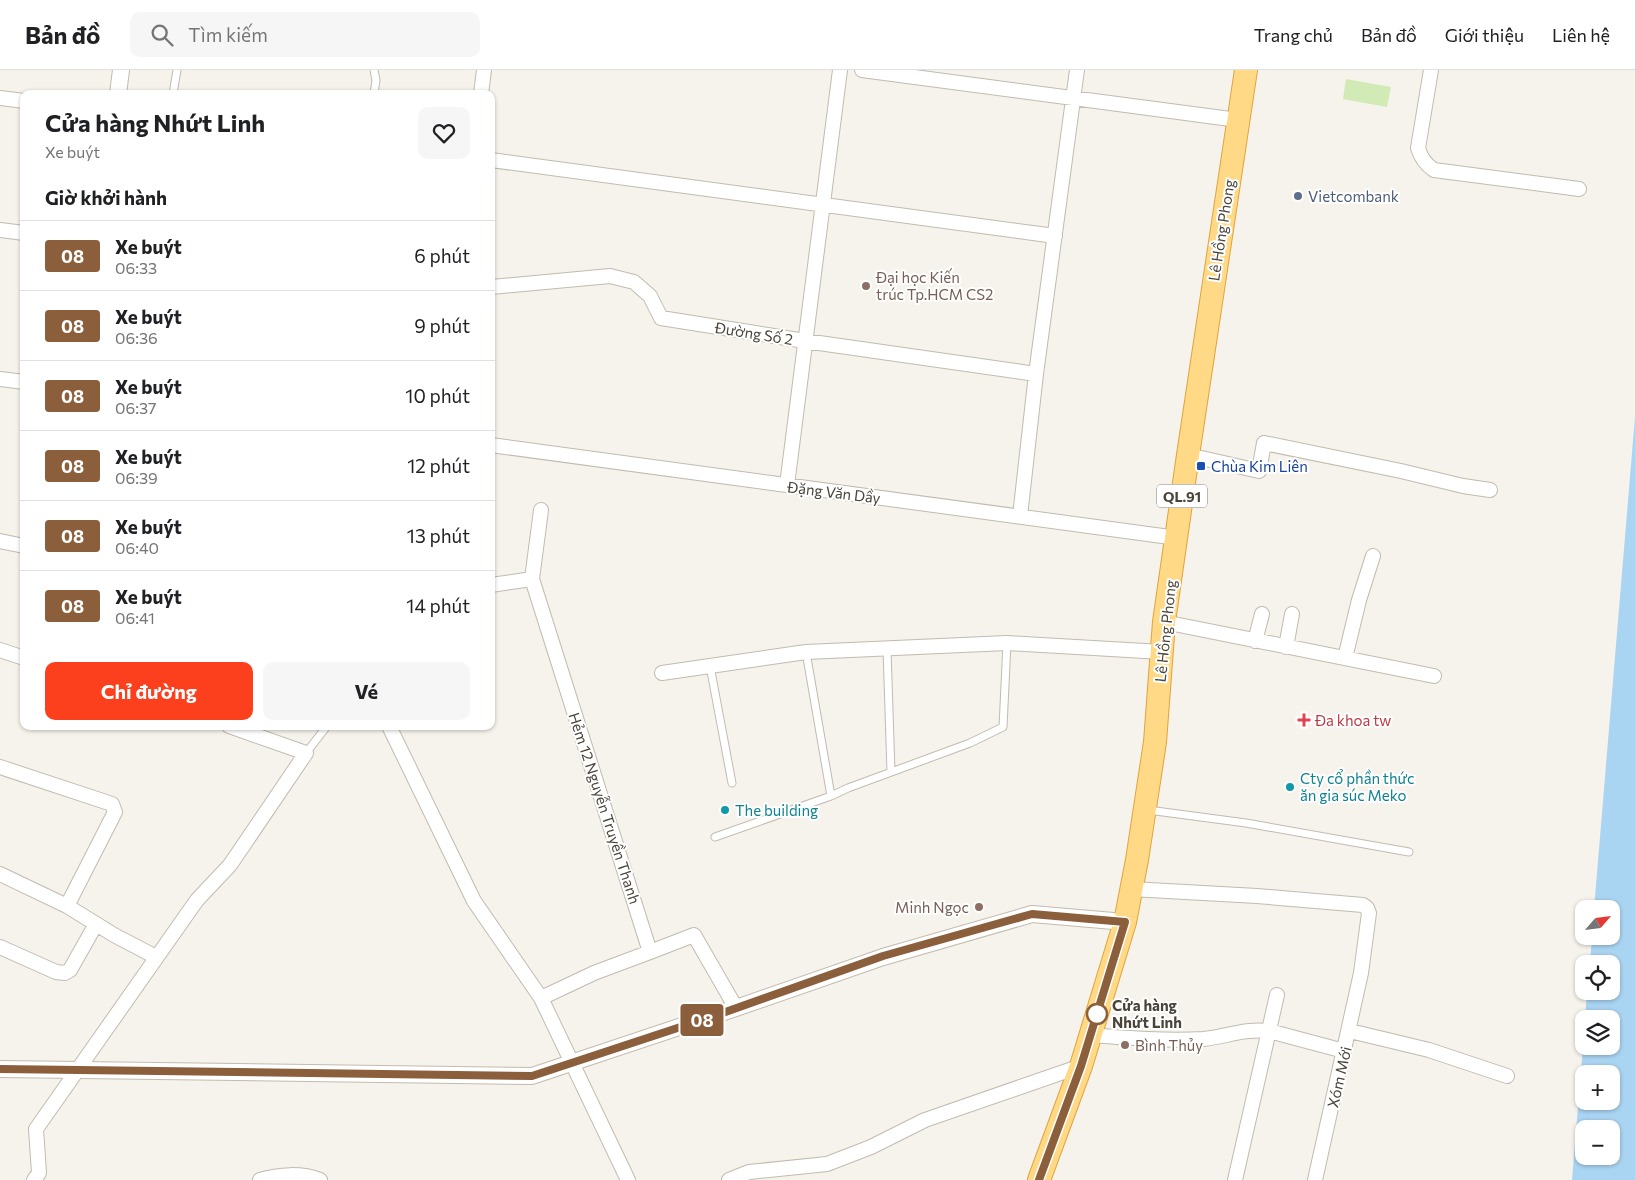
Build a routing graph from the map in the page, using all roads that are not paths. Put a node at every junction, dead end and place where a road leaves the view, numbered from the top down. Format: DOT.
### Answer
graph roads {
  1 [pos="121,70"];
  2 [pos="177,70"];
  3 [pos="374,70"];
  4 [pos="484,70"];
  5 [pos="840,70"];
  6 [pos="862,70"];
  7 [pos="1077,70"];
  8 [pos="1246,70"];
  9 [pos="1431,70"];
  10 [pos="118,90"];
  11 [pos="174,90"];
  12 [pos="375,90"];
  13 [pos="482,90"];
  14 [pos="0,98"];
  15 [pos="1073,99"];
  16 [pos="20,100"];
  17 [pos="1238,120"];
  18 [pos="495,161"];
  19 [pos="1579,189"];
  20 [pos="822,205"];
  21 [pos="0,230"];
  22 [pos="20,232"];
  23 [pos="1055,236"];
  24 [pos="495,287"];
  25 [pos="805,341"];
  26 [pos="1036,374"];
  27 [pos="0,379"];
  28 [pos="20,382"];
  29 [pos="495,446"];
  30 [pos="1188,454"];
  31 [pos="787,485"];
  32 [pos="1490,490"];
  33 [pos="541,510"];
  34 [pos="1020,516"];
  35 [pos="1177,538"];
  36 [pos="0,541"];
  37 [pos="20,545"];
  38 [pos="1372,556"];
  39 [pos="532,579"];
  40 [pos="495,584"];
  41 [pos="1262,614"];
  42 [pos="1292,614"];
  43 [pos="1164,622"];
  44 [pos="1255,641"];
  45 [pos="1007,643"];
  46 [pos="1286,646"];
  47 [pos="888,649"];
  48 [pos="0,650"];
  49 [pos="806,652"];
  50 [pos="1162,652"];
  51 [pos="20,657"];
  52 [pos="1345,658"];
  53 [pos="710,666"];
  54 [pos="662,673"];
  55 [pos="1434,676"];
  56 [pos="240,730"];
  57 [pos="324,730"];
  58 [pos="391,730"];
  59 [pos="306,753"];
  60 [pos="0,767"];
  61 [pos="891,772"];
  62 [pos="732,783"];
  63 [pos="831,796"];
  64 [pos="1144,809"];
  65 [pos="715,836"];
  66 [pos="1409,852"];
  67 [pos="0,874"];
  68 [pos="1131,889"];
  69 [pos="67,906"];
  70 [pos="1125,922"];
  71 [pos="96,924"];
  72 [pos="0,947"];
  73 [pos="650,952"];
  74 [pos="156,957"];
  75 [pos="1277,995"];
  76 [pos="541,998"];
  77 [pos="736,1008"];
  78 [pos="1269,1031"];
  79 [pos="1350,1031"];
  80 [pos="1090,1035"];
  81 [pos="1344,1051"];
  82 [pos="572,1064"];
  83 [pos="1081,1066"];
  84 [pos="0,1069"];
  85 [pos="78,1069"];
  86 [pos="1507,1076"];
  87 [pos="34,1180"];
  88 [pos="260,1180"];
  89 [pos="320,1180"];
  90 [pos="628,1180"];
  91 [pos="729,1180"];
  92 [pos="1039,1180"];
  93 [pos="1235,1180"];
  94 [pos="1315,1180"];
  1 -- 10 [label="street"];
  2 -- 11 [label="lane"];
  3 -- 12 [label="lane"];
  4 -- 13 [label="street"];
  5 -- 20 [label="street"];
  6 -- 15 [label="street"];
  7 -- 15 [label="street"];
  8 -- 17 [label="highway, Lê Hồng Phong / QL.91"];
  9 -- 19 [label="street"];
  14 -- 16 [label="street"];
  15 -- 17 [label="street"];
  15 -- 23 [label="street"];
  17 -- 30 [label="highway, Lê Hồng Phong / QL.91"];
  18 -- 20 [label="street"];
  20 -- 23 [label="street"];
  20 -- 25 [label="street"];
  21 -- 22 [label="street"];
  23 -- 26 [label="street"];
  24 -- 25 [label="street, Đường Số 2"];
  25 -- 26 [label="street, Đường Số 2"];
  25 -- 31 [label="street"];
  26 -- 34 [label="street"];
  27 -- 28 [label="street"];
  29 -- 31 [label="street, Đặng Văn Dầy"];
  30 -- 32 [label="street"];
  30 -- 35 [label="highway, Lê Hồng Phong / QL.91"];
  31 -- 34 [label="street, Đặng Văn Dầy"];
  33 -- 39 [label="street"];
  34 -- 35 [label="street, Đặng Văn Dầy"];
  35 -- 43 [label="highway, Lê Hồng Phong / QL.91"];
  36 -- 37 [label="street"];
  38 -- 52 [label="street"];
  39 -- 40 [label="street"];
  39 -- 73 [label="street, Hẻm 12 Nguyễn Truyền Thanh"];
  41 -- 44 [label="street"];
  42 -- 46 [label="street"];
  43 -- 44 [label="street"];
  43 -- 50 [label="highway, Lê Hồng Phong / QL.91"];
  44 -- 46 [label="street"];
  45 -- 47 [label="street"];
  45 -- 50 [label="street"];
  45 -- 61 [label="lane"];
  46 -- 52 [label="street"];
  47 -- 49 [label="street"];
  47 -- 61 [label="lane"];
  48 -- 51 [label="street"];
  49 -- 53 [label="street"];
  49 -- 63 [label="lane"];
  50 -- 64 [label="highway, Lê Hồng Phong / QL.91"];
  52 -- 55 [label="street"];
  53 -- 54 [label="street"];
  53 -- 62 [label="lane"];
  56 -- 59 [label="street"];
  57 -- 59 [label="lane"];
  58 -- 76 [label="street"];
  59 -- 74 [label="street"];
  60 -- 69 [label="street"];
  61 -- 63 [label="lane"];
  63 -- 65 [label="lane"];
  64 -- 66 [label="lane"];
  64 -- 68 [label="highway, Lê Hồng Phong / QL.91"];
  67 -- 69 [label="street"];
  68 -- 70 [label="highway, Lê Hồng Phong / QL.91"];
  68 -- 79 [label="street, Xóm Mới"];
  69 -- 71 [label="street"];
  70 -- 77 [label="street"];
  70 -- 80 [label="highway, Lê Hồng Phong / QL.91"];
  71 -- 72 [label="street"];
  71 -- 74 [label="street"];
  73 -- 76 [label="street"];
  73 -- 77 [label="street"];
  74 -- 85 [label="street"];
  75 -- 78 [label="street"];
  76 -- 82 [label="street"];
  77 -- 82 [label="street"];
  78 -- 80 [label="street"];
  78 -- 81 [label="street"];
  78 -- 93 [label="street"];
  79 -- 81 [label="street, Xóm Mới"];
  79 -- 86 [label="street"];
  80 -- 83 [label="highway, Lê Hồng Phong / QL.91"];
  81 -- 94 [label="street, Xóm Mới"];
  82 -- 85 [label="street"];
  82 -- 90 [label="street"];
  83 -- 91 [label="street"];
  83 -- 92 [label="highway, Lê Hồng Phong / QL.91"];
  84 -- 85 [label="street"];
  85 -- 87 [label="street"];
  88 -- 89 [label="street"];
}
